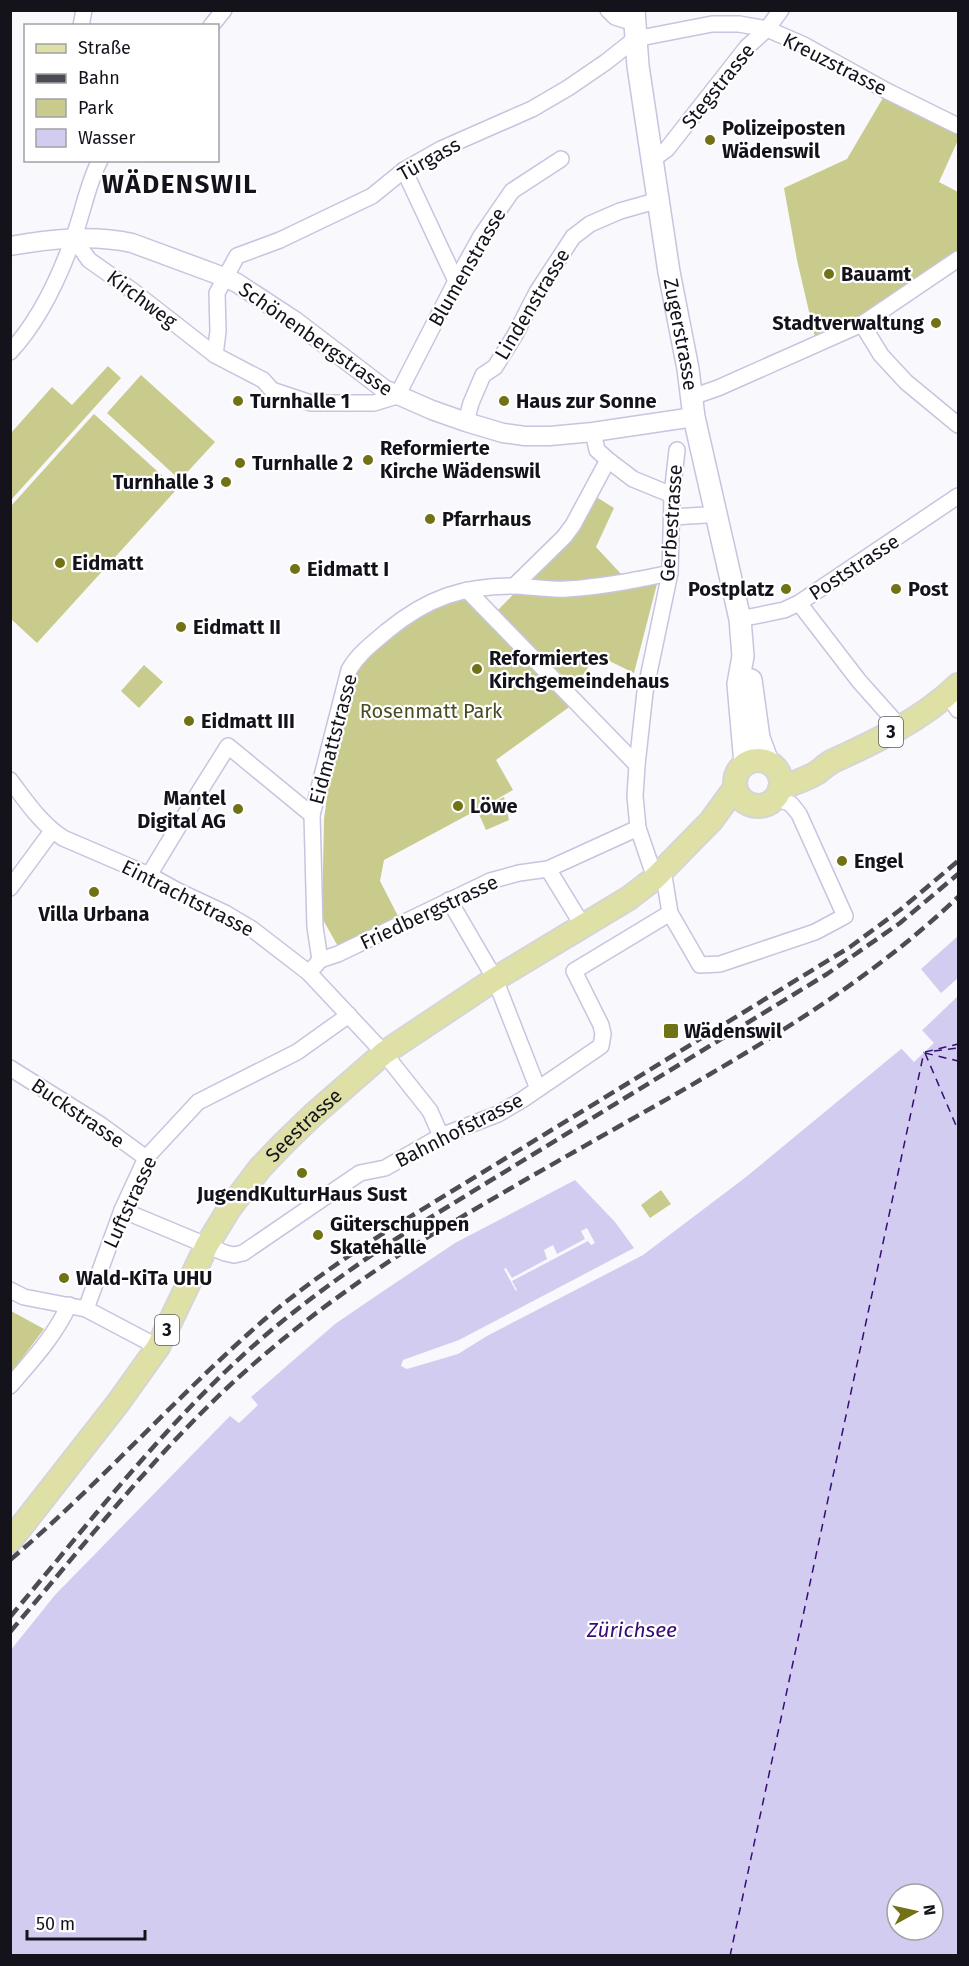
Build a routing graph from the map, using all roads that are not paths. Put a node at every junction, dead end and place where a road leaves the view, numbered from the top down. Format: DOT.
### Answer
graph roads {
  1 [pos="224,10"];
  2 [pos="608,10"];
  3 [pos="781,10"];
  4 [pos="212,24"];
  5 [pos="635,24"];
  6 [pos="767,29"];
  7 [pos="958,126"];
  8 [pos="561,159"];
  9 [pos="652,160"];
  10 [pos="99,162"];
  11 [pos="404,170"];
  12 [pos="658,200"];
  13 [pos="74,239"];
  14 [pos="10,246"];
  15 [pos="958,259"];
  16 [pos="224,277"];
  17 [pos="456,281"];
  18 [pos="862,324"];
  19 [pos="10,352"];
  20 [pos="215,355"];
  21 [pos="397,396"];
  22 [pos="693,407"];
  23 [pos="466,422"];
  24 [pos="958,425"];
  25 [pos="593,432"];
  26 [pos="677,450"];
  27 [pos="608,460"];
  28 [pos="672,495"];
  29 [pos="958,496"];
  30 [pos="706,515"];
  31 [pos="672,517"];
  32 [pos="670,573"];
  33 [pos="514,586"];
  34 [pos="467,590"];
  35 [pos="799,603"];
  36 [pos="740,619"];
  37 [pos="955,697"];
  38 [pos="900,727"];
  39 [pos="637,765"];
  40 [pos="769,776"];
  41 [pos="10,780"];
  42 [pos="742,796"];
  43 [pos="312,815"];
  44 [pos="638,828"];
  45 [pos="52,831"];
  46 [pos="548,869"];
  47 [pos="659,874"];
  48 [pos="149,875"];
  49 [pos="10,888"];
  50 [pos="449,900"];
  51 [pos="670,912"];
  52 [pos="583,926"];
  53 [pos="320,960"];
  54 [pos="309,973"];
  55 [pos="495,979"];
  56 [pos="349,1015"];
  57 [pos="384,1053"];
  58 [pos="10,1068"];
  59 [pos="538,1089"];
  60 [pos="441,1136"];
  61 [pos="146,1158"];
  62 [pos="122,1210"];
  63 [pos="207,1245"];
  64 [pos="10,1290"];
  65 [pos="69,1305"];
  66 [pos="86,1309"];
  67 [pos="158,1347"];
  68 [pos="10,1386"];
  69 [pos="10,1541"];
  1 -- 4 [label="street"];
  2 -- 5 [label="street"];
  3 -- 6 [label="street, Stegstrasse"];
  5 -- 6 [label="street, Kreuzstrasse"];
  5 -- 9 [label="main road, Zugerstrasse"];
  5 -- 11 [label="street, Türgass"];
  6 -- 7 [label="street, Kreuzstrasse"];
  6 -- 9 [label="street, Stegstrasse"];
  8 -- 17 [label="street, Blumenstrasse"];
  9 -- 12 [label="main road, Zugerstrasse"];
  10 -- 13 [label="street"];
  11 -- 16 [label="street, Türgass"];
  11 -- 17 [label="street"];
  12 -- 22 [label="main road, Zugerstrasse"];
  12 -- 23 [label="street, Lindenstrasse"];
  13 -- 14 [label="street, Schönenbergstrasse"];
  13 -- 16 [label="street, Schönenbergstrasse"];
  13 -- 19 [label="street"];
  13 -- 20 [label="street, Kirchweg"];
  15 -- 18 [label="street"];
  16 -- 20 [label="street"];
  16 -- 21 [label="street, Schönenbergstrasse"];
  17 -- 21 [label="street, Blumenstrasse"];
  18 -- 22 [label="street"];
  18 -- 24 [label="street"];
  20 -- 21 [label="street, Kirchweg"];
  21 -- 23 [label="street, Schönenbergstrasse"];
  22 -- 25 [label="street, Schönenbergstrasse"];
  22 -- 36 [label="main road, Zugerstrasse"];
  23 -- 25 [label="street, Schönenbergstrasse"];
  25 -- 27 [label="street"];
  26 -- 28 [label="street, Gerbestrasse"];
  27 -- 28 [label="street"];
  27 -- 33 [label="street"];
  28 -- 31 [label="street, Gerbestrasse"];
  29 -- 35 [label="street, Poststrasse"];
  30 -- 31 [label="street"];
  31 -- 32 [label="street, Gerbestrasse"];
  32 -- 33 [label="street, Eidmattstrasse"];
  32 -- 39 [label="street, Gerbestrasse"];
  33 -- 34 [label="street, Eidmattstrasse"];
  34 -- 39 [label="street"];
  34 -- 43 [label="street, Eidmattstrasse"];
  35 -- 36 [label="street, Poststrasse"];
  35 -- 38 [label="street"];
  36 -- 40 [label="main road, Zugerstrasse"];
  37 -- 38 [label="main road, 3"];
  38 -- 40 [label="main road, 3"];
  39 -- 44 [label="street, Gerbestrasse"];
  40 -- 42 [label="main road, Seestrasse"];
  40 -- 42 [label="main road"];
  40 -- 51 [label="street"];
  41 -- 45 [label="street, Eintrachtstrasse"];
  42 -- 47 [label="main road, Seestrasse / 3"];
  43 -- 48 [label="street"];
  43 -- 53 [label="street, Eidmattstrasse"];
  44 -- 46 [label="street, Friedbergstrasse"];
  44 -- 47 [label="street, Gerbestrasse"];
  45 -- 48 [label="street, Eintrachtstrasse"];
  45 -- 49 [label="street"];
  46 -- 50 [label="street, Friedbergstrasse"];
  46 -- 52 [label="street"];
  47 -- 51 [label="street"];
  47 -- 52 [label="main road, Seestrasse / 3"];
  48 -- 54 [label="street, Eintrachtstrasse"];
  50 -- 53 [label="street, Friedbergstrasse"];
  50 -- 55 [label="street"];
  51 -- 59 [label="street, Bahnhofstrasse"];
  52 -- 55 [label="main road, Seestrasse / 3"];
  53 -- 54 [label="street"];
  54 -- 56 [label="street, Eintrachtstrasse"];
  55 -- 57 [label="main road, Seestrasse / 3"];
  55 -- 59 [label="street"];
  56 -- 57 [label="street, Eintrachtstrasse"];
  56 -- 61 [label="street, Luftstrasse"];
  57 -- 60 [label="street, Eintrachtstrasse"];
  57 -- 63 [label="main road, Seestrasse / 3"];
  58 -- 61 [label="street, Buckstrasse"];
  59 -- 60 [label="street, Bahnhofstrasse"];
  60 -- 63 [label="street, Bahnhofstrasse"];
  61 -- 62 [label="street, Luftstrasse"];
  62 -- 63 [label="street, Bahnhofstrasse"];
  62 -- 66 [label="street, Luftstrasse"];
  63 -- 67 [label="main road, Seestrasse / 3"];
  64 -- 65 [label="street"];
  65 -- 66 [label="street"];
  65 -- 68 [label="street"];
  66 -- 67 [label="street"];
  67 -- 69 [label="main road, Seestrasse / 3"];
}
